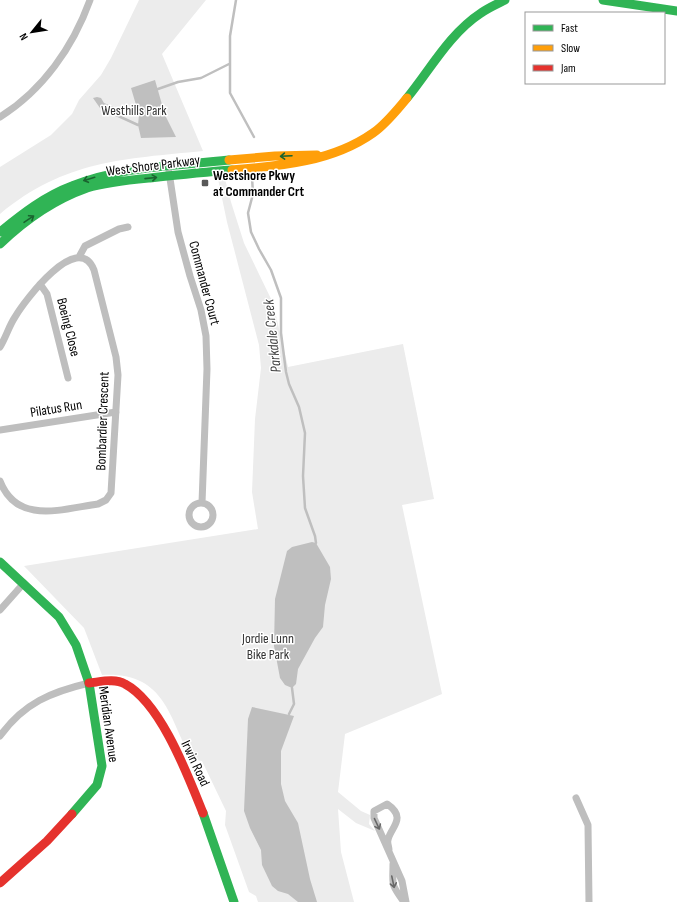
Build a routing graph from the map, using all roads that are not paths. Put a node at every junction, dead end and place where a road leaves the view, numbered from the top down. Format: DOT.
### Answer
graph roads {
  1 [pos="90,0"];
  2 [pos="505,0"];
  3 [pos="603,0"];
  4 [pos="677,11"];
  5 [pos="0,117"];
  6 [pos="169,171"];
  7 [pos="128,227"];
  8 [pos="0,232"];
  9 [pos="0,244"];
  10 [pos="79,257"];
  11 [pos="40,284"];
  12 [pos="0,347"];
  13 [pos="68,378"];
  14 [pos="116,412"];
  15 [pos="0,430"];
  16 [pos="0,481"];
  17 [pos="202,503"];
  18 [pos="0,562"];
  19 [pos="24,583"];
  20 [pos="0,610"];
  21 [pos="89,683"];
  22 [pos="0,736"];
  23 [pos="576,798"];
  24 [pos="389,850"];
  25 [pos="0,883"];
  26 [pos="234,902"];
  27 [pos="405,902"];
  28 [pos="589,902"];
  1 -- 5 [label="street"];
  2 -- 6 [label="main road, West Shore Parkway"];
  3 -- 4 [label="main road"];
  6 -- 8 [label="main road, West Shore Parkway, one-way"];
  9 -- 6 [label="main road, West Shore Parkway, one-way"];
  6 -- 17 [label="street, Commander Court"];
  7 -- 10 [label="street"];
  10 -- 11 [label="street"];
  10 -- 14 [label="street, Bombardier Crescent"];
  11 -- 12 [label="street"];
  11 -- 13 [label="street, Boeing Close"];
  14 -- 15 [label="street, Pilatus Run"];
  14 -- 16 [label="street, Bombardier Crescent"];
  18 -- 19 [label="main road, Meridian Avenue"];
  19 -- 20 [label="street"];
  19 -- 21 [label="main road, Meridian Avenue"];
  21 -- 22 [label="street"];
  21 -- 25 [label="main road, Meridian Avenue"];
  21 -- 26 [label="main road, Irwin Road"];
  23 -- 28 [label="street"];
  24 -- 24 [label="street, one-way"];
  24 -- 27 [label="street"];
}
